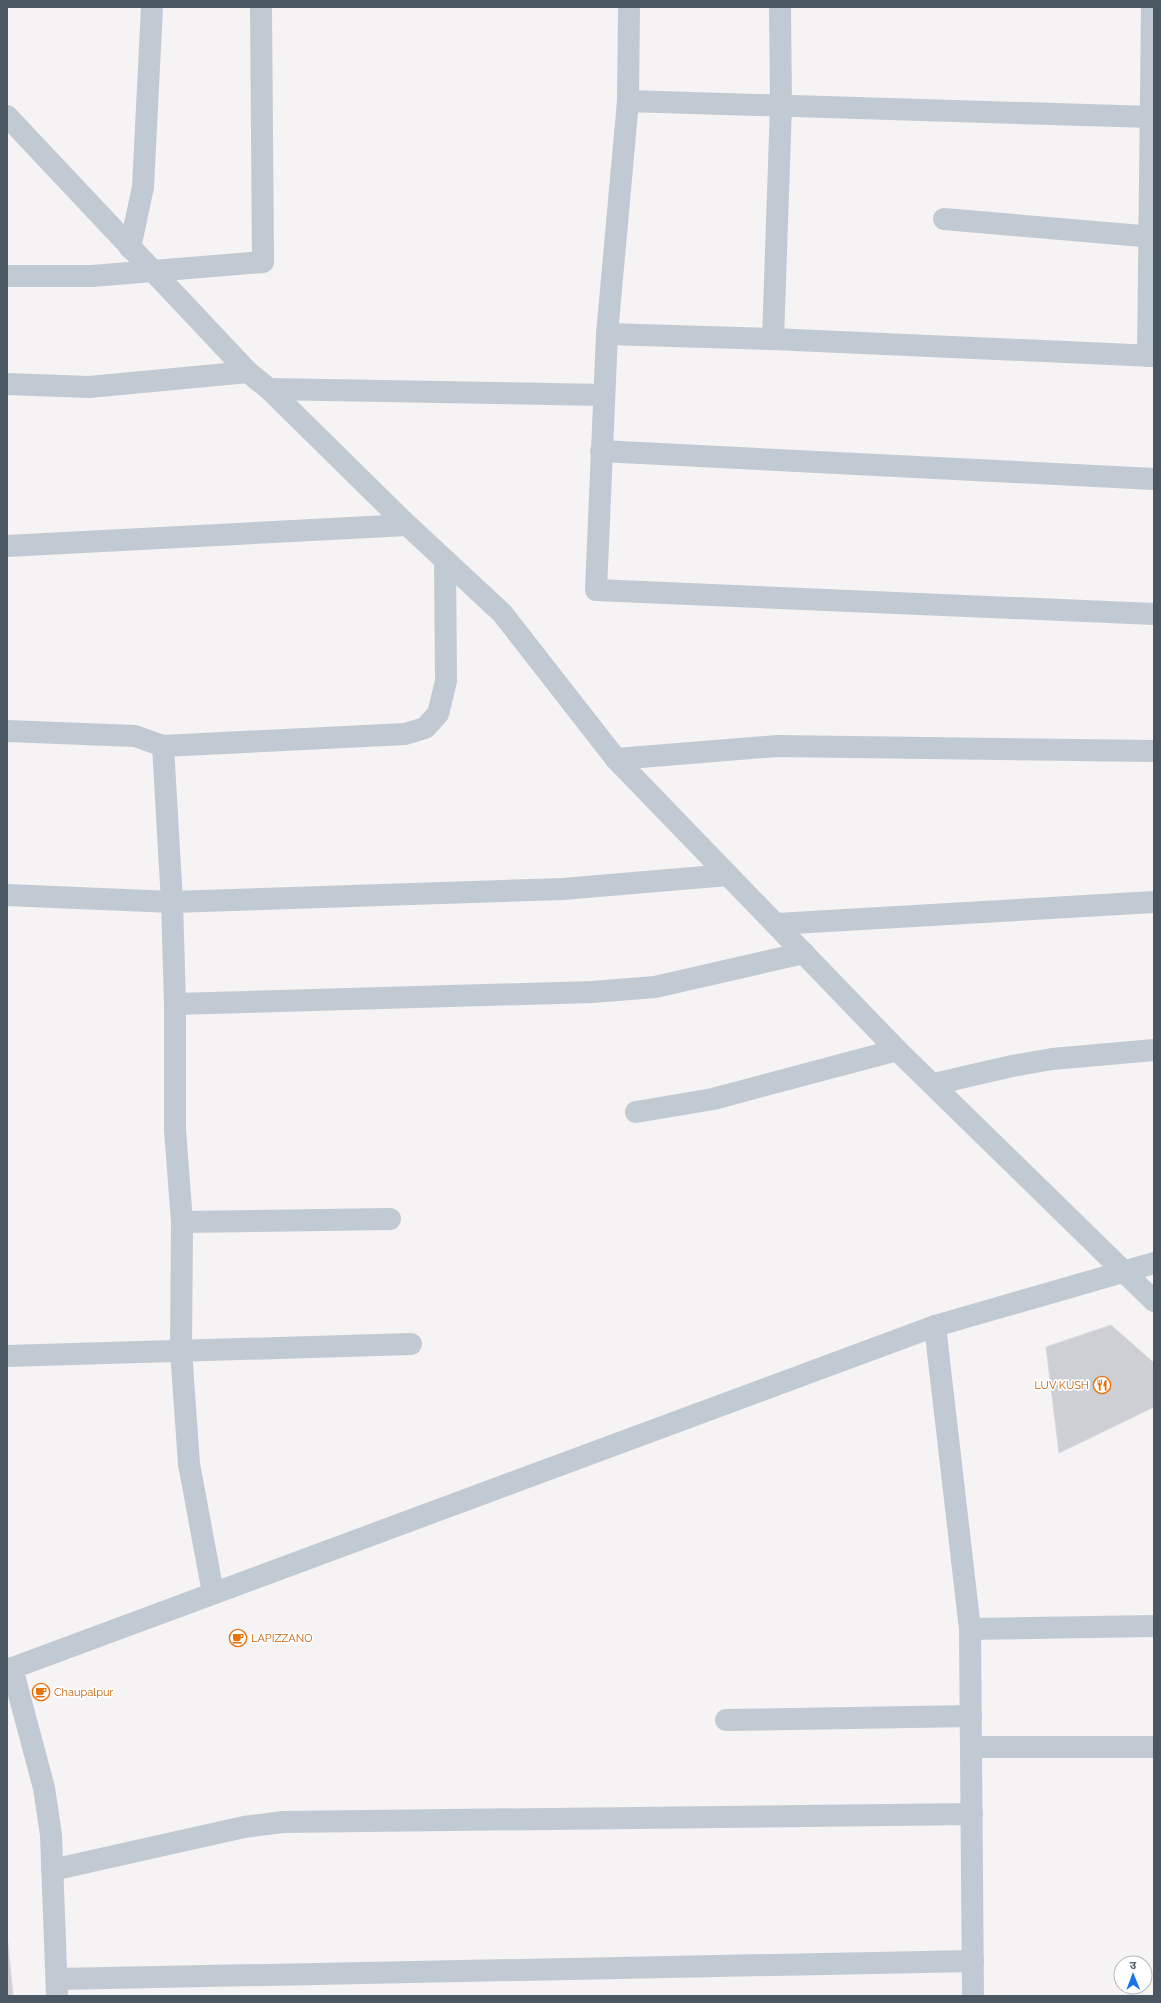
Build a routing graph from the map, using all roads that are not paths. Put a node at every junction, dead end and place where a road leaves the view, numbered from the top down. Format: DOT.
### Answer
graph roads {
  1 [pos="152,7"];
  2 [pos="261,7"];
  3 [pos="628,7"];
  4 [pos="780,7"];
  5 [pos="1152,7"];
  6 [pos="628,101"];
  7 [pos="781,106"];
  8 [pos="7,116"];
  9 [pos="1151,117"];
  10 [pos="944,219"];
  11 [pos="1152,236"];
  12 [pos="130,248"];
  13 [pos="152,271"];
  14 [pos="7,276"];
  15 [pos="606,334"];
  16 [pos="773,339"];
  17 [pos="1151,356"];
  18 [pos="248,372"];
  19 [pos="7,384"];
  20 [pos="269,389"];
  21 [pos="604,395"];
  22 [pos="602,451"];
  23 [pos="1154,479"];
  24 [pos="407,525"];
  25 [pos="7,546"];
  26 [pos="446,560"];
  27 [pos="1154,614"];
  28 [pos="7,731"];
  29 [pos="163,746"];
  30 [pos="1154,751"];
  31 [pos="616,760"];
  32 [pos="728,875"];
  33 [pos="7,895"];
  34 [pos="172,902"];
  35 [pos="1154,902"];
  36 [pos="776,924"];
  37 [pos="804,953"];
  38 [pos="175,1004"];
  39 [pos="898,1050"];
  40 [pos="1154,1050"];
  41 [pos="934,1084"];
  42 [pos="636,1112"];
  43 [pos="390,1219"];
  44 [pos="182,1222"];
  45 [pos="1154,1264"];
  46 [pos="1125,1272"];
  47 [pos="1154,1301"];
  48 [pos="935,1326"];
  49 [pos="411,1344"];
  50 [pos="181,1351"];
  51 [pos="7,1356"];
  52 [pos="213,1593"];
  53 [pos="1154,1626"];
  54 [pos="970,1629"];
  55 [pos="9,1669"];
  56 [pos="971,1716"];
  57 [pos="726,1720"];
  58 [pos="972,1747"];
  59 [pos="1154,1747"];
  60 [pos="972,1814"];
  61 [pos="52,1870"];
  62 [pos="973,1961"];
  63 [pos="57,1987"];
  64 [pos="973,1996"];
  1 -- 12 [label="street"];
  2 -- 13 [label="street"];
  3 -- 6 [label="street"];
  4 -- 7 [label="street"];
  5 -- 9 [label="street"];
  6 -- 7 [label="street"];
  6 -- 15 [label="street"];
  7 -- 9 [label="street"];
  7 -- 16 [label="street"];
  8 -- 12 [label="street"];
  9 -- 11 [label="street"];
  10 -- 11 [label="street"];
  11 -- 17 [label="street"];
  12 -- 13 [label="street"];
  13 -- 14 [label="street"];
  13 -- 18 [label="street"];
  15 -- 16 [label="street"];
  15 -- 21 [label="street"];
  16 -- 17 [label="street"];
  18 -- 19 [label="street"];
  18 -- 20 [label="street"];
  20 -- 21 [label="street"];
  20 -- 24 [label="street"];
  21 -- 22 [label="street"];
  22 -- 23 [label="street"];
  22 -- 27 [label="street"];
  24 -- 25 [label="street"];
  24 -- 26 [label="street"];
  26 -- 29 [label="street"];
  26 -- 31 [label="street"];
  28 -- 29 [label="street"];
  29 -- 34 [label="street"];
  30 -- 31 [label="street"];
  31 -- 32 [label="street"];
  32 -- 34 [label="street"];
  32 -- 36 [label="street"];
  33 -- 34 [label="street"];
  34 -- 38 [label="street"];
  35 -- 36 [label="street"];
  36 -- 37 [label="street"];
  37 -- 38 [label="street"];
  37 -- 39 [label="street"];
  38 -- 44 [label="street"];
  39 -- 41 [label="street"];
  39 -- 42 [label="street"];
  40 -- 41 [label="street"];
  41 -- 46 [label="street"];
  43 -- 44 [label="street"];
  44 -- 50 [label="street"];
  45 -- 46 [label="street"];
  46 -- 47 [label="street"];
  46 -- 48 [label="street"];
  48 -- 52 [label="street"];
  48 -- 54 [label="street"];
  49 -- 50 [label="street"];
  50 -- 51 [label="street"];
  50 -- 52 [label="street"];
  52 -- 55 [label="street"];
  53 -- 54 [label="street"];
  54 -- 56 [label="street"];
  55 -- 61 [label="street"];
  56 -- 57 [label="street"];
  56 -- 58 [label="street"];
  58 -- 59 [label="street"];
  58 -- 60 [label="street"];
  60 -- 61 [label="street"];
  60 -- 62 [label="street"];
  61 -- 63 [label="street"];
  62 -- 63 [label="street"];
  62 -- 64 [label="street"];
}
